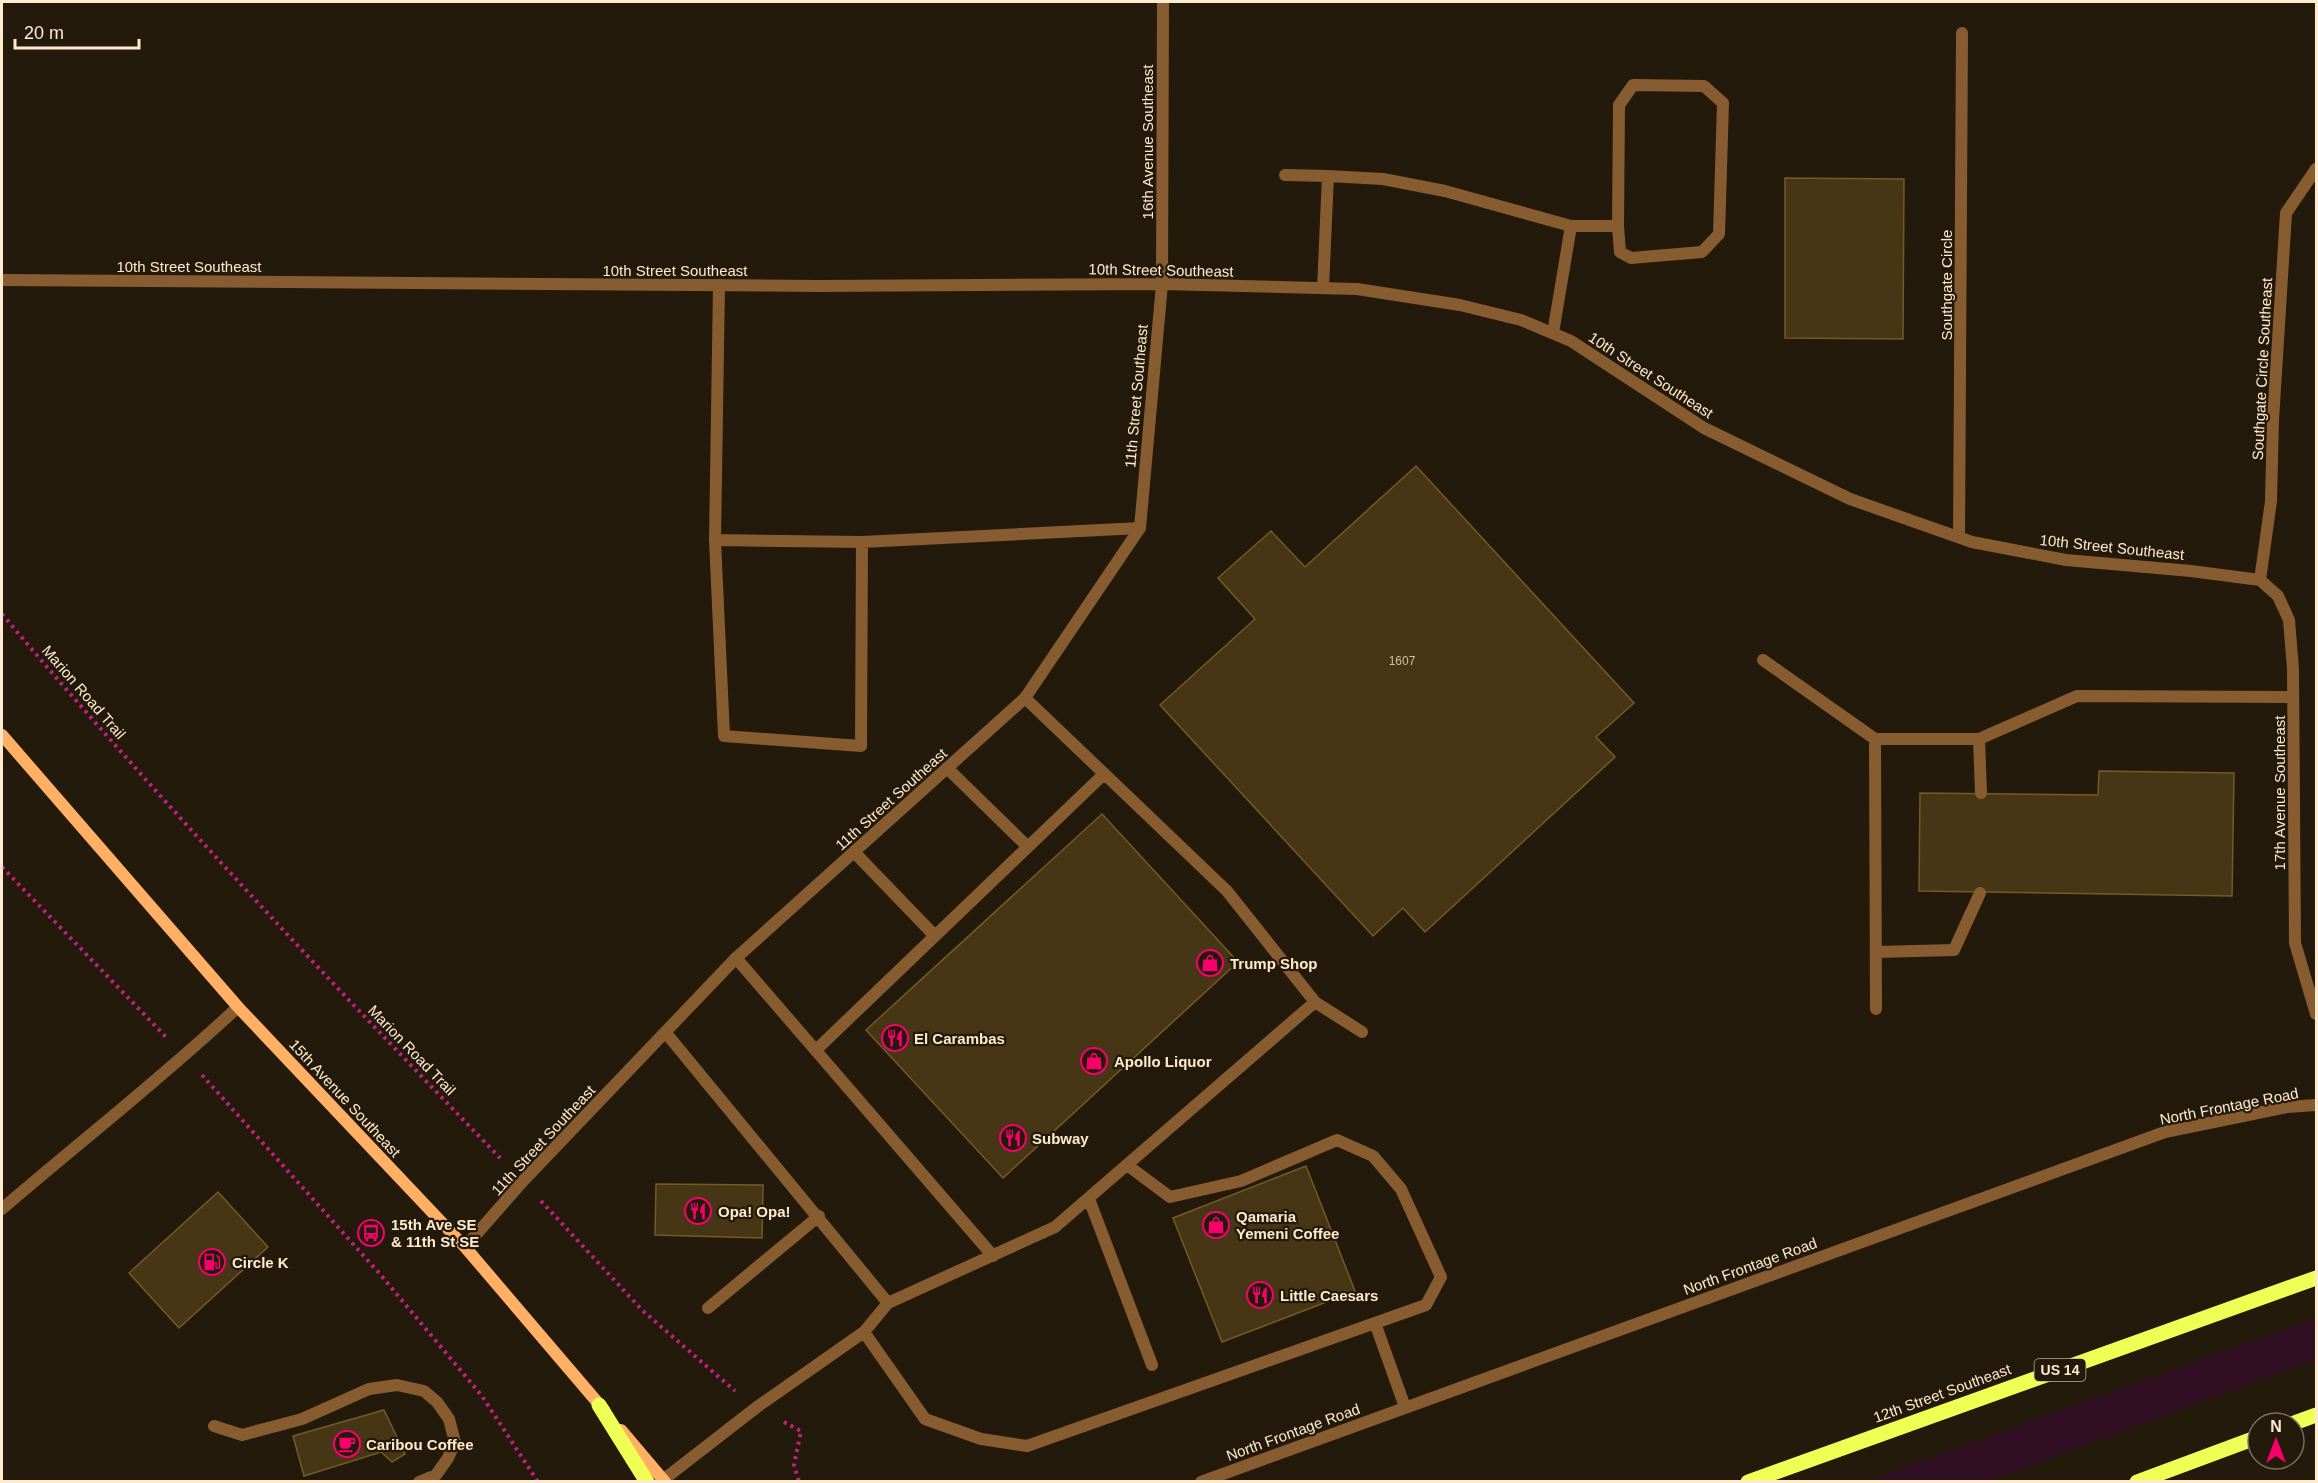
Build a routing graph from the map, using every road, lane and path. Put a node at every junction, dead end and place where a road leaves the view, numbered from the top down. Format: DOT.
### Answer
graph roads {
  1 [pos="1163,2"];
  2 [pos="1962,33"];
  3 [pos="2316,169"];
  4 [pos="1285,175"];
  5 [pos="1328,176"];
  6 [pos="1571,226"];
  7 [pos="1618,226"];
  8 [pos="2,280"];
  9 [pos="1162,284"];
  10 [pos="720,285"];
  11 [pos="1323,288"];
  12 [pos="1553,333"];
  13 [pos="1140,528"];
  14 [pos="1959,537"];
  15 [pos="716,540"];
  16 [pos="862,542"];
  17 [pos="2260,580"];
  18 [pos="2,614"];
  19 [pos="1763,660"];
  20 [pos="2293,697"];
  21 [pos="1025,698"];
  22 [pos="2,735"];
  23 [pos="1875,739"];
  24 [pos="1979,739"];
  25 [pos="947,768"];
  26 [pos="1104,774"];
  27 [pos="1981,793"];
  28 [pos="1028,847"];
  29 [pos="854,852"];
  30 [pos="2,867"];
  31 [pos="1980,893"];
  32 [pos="935,936"];
  33 [pos="1876,952"];
  34 [pos="736,958"];
  35 [pos="1315,1002"];
  36 [pos="238,1007"];
  37 [pos="1876,1009"];
  38 [pos="2316,1014"];
  39 [pos="1362,1032"];
  40 [pos="666,1033"];
  41 [pos="816,1050"];
  42 [pos="185,1056"];
  43 [pos="2316,1105"];
  44 [pos="1127,1165"];
  45 [pos="523,1181"];
  46 [pos="1089,1199"];
  47 [pos="2,1209"];
  48 [pos="819,1216"];
  49 [pos="465,1247"];
  50 [pos="993,1256"];
  51 [pos="2316,1278"];
  52 [pos="888,1304"];
  53 [pos="708,1308"];
  54 [pos="1375,1323"];
  55 [pos="864,1332"];
  56 [pos="1152,1365"];
  57 [pos="599,1405"];
  58 [pos="757,1407"];
  59 [pos="1405,1407"];
  60 [pos="214,1426"];
  61 [pos="2246,1441"];
  62 [pos="664,1481"];
  63 [pos="419,1482"];
  64 [pos="538,1482"];
  65 [pos="647,1482"];
  66 [pos="798,1482"];
  67 [pos="1201,1482"];
  68 [pos="1748,1482"];
  69 [pos="2137,1482"];
  1 -- 9 [label="street, 16th Avenue Southeast"];
  2 -- 14 [label="street, Southgate Circle"];
  3 -- 17 [label="street, Southgate Circle Southeast"];
  4 -- 5 [label="street"];
  5 -- 6 [label="street"];
  5 -- 11 [label="street"];
  6 -- 7 [label="street"];
  6 -- 12 [label="street"];
  7 -- 7 [label="street"];
  8 -- 10 [label="street, 10th Street Southeast"];
  9 -- 10 [label="street, 10th Street Southeast"];
  9 -- 11 [label="street, 10th Street Southeast"];
  9 -- 13 [label="street, 11th Street Southeast"];
  10 -- 15 [label="street"];
  11 -- 12 [label="street, 10th Street Southeast"];
  12 -- 14 [label="street, 10th Street Southeast"];
  13 -- 16 [label="street"];
  13 -- 21 [label="street, 11th Street Southeast"];
  14 -- 17 [label="street, 10th Street Southeast"];
  15 -- 16 [label="street"];
  15 -- 16 [label="street"];
  17 -- 20 [label="street, 17th Avenue Southeast"];
  18 -- 45 [label="path, Marion Road Trail"];
  19 -- 23 [label="street"];
  20 -- 24 [label="street"];
  20 -- 38 [label="street, 17th Avenue Southeast"];
  21 -- 25 [label="street, 11th Street Southeast"];
  21 -- 26 [label="street"];
  22 -- 36 [label="main road, 15th Avenue Southeast"];
  23 -- 24 [label="street"];
  23 -- 33 [label="street"];
  24 -- 27 [label="street"];
  25 -- 28 [label="street"];
  25 -- 29 [label="street, 11th Street Southeast"];
  26 -- 28 [label="street"];
  26 -- 35 [label="street"];
  28 -- 32 [label="street"];
  29 -- 32 [label="street"];
  29 -- 34 [label="street, 11th Street Southeast"];
  30 -- 42 [label="path"];
  31 -- 33 [label="street"];
  32 -- 41 [label="street"];
  33 -- 37 [label="street"];
  34 -- 40 [label="street, 11th Street Southeast"];
  34 -- 41 [label="street"];
  35 -- 39 [label="street"];
  35 -- 44 [label="street"];
  36 -- 42 [label="street"];
  36 -- 49 [label="main road, 15th Avenue Southeast"];
  40 -- 45 [label="street, 11th Street Southeast"];
  40 -- 48 [label="street"];
  41 -- 50 [label="street"];
  42 -- 47 [label="street"];
  42 -- 64 [label="path"];
  43 -- 59 [label="street, North Frontage Road"];
  44 -- 46 [label="street"];
  44 -- 54 [label="street"];
  45 -- 49 [label="street, 11th Street Southeast"];
  45 -- 58 [label="path, Marion Road Trail"];
  46 -- 50 [label="street"];
  46 -- 56 [label="street"];
  48 -- 52 [label="street"];
  48 -- 53 [label="street"];
  49 -- 57 [label="main road, 15th Avenue Southeast"];
  50 -- 52 [label="street"];
  51 -- 68 [label="main road, 12th Street Southeast / US 14"];
  52 -- 55 [label="street"];
  54 -- 55 [label="street"];
  54 -- 59 [label="street"];
  55 -- 58 [label="street"];
  57 -- 62 [label="main road, 15th Avenue Southeast"];
  57 -- 65 [label="main road"];
  58 -- 62 [label="street"];
  58 -- 66 [label="path, Marion Road Trail"];
  59 -- 67 [label="street, North Frontage Road"];
  60 -- 63 [label="street"];
  61 -- 69 [label="main road"];
}
